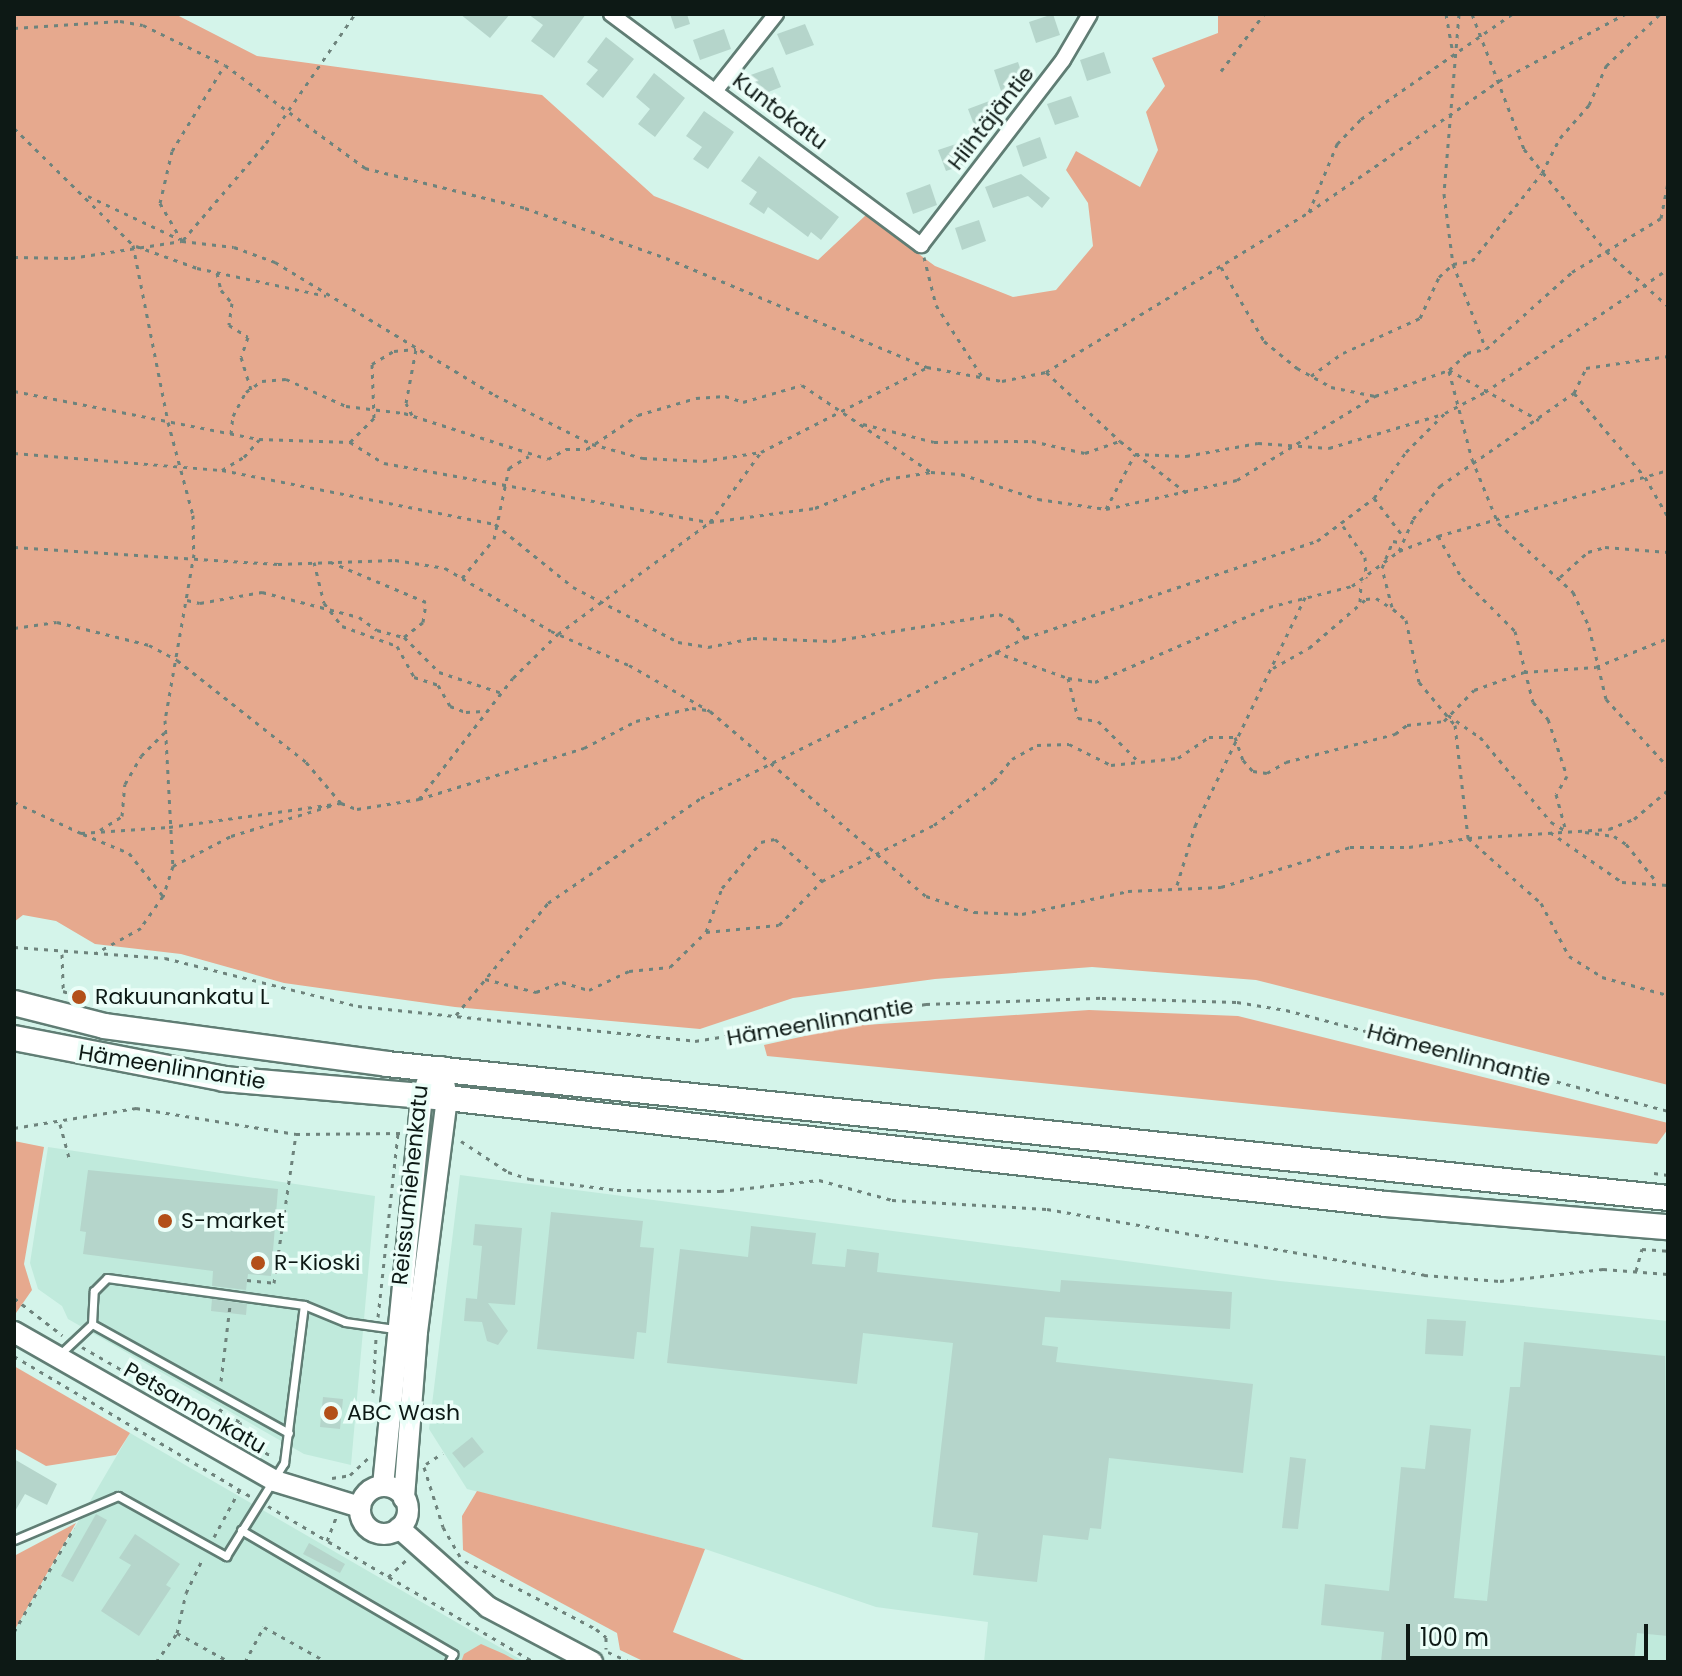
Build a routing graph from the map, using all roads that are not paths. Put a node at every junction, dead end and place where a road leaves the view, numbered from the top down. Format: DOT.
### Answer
graph roads {
  1 [pos="611,14"];
  2 [pos="776,14"];
  3 [pos="1090,14"];
  4 [pos="716,90"];
  5 [pos="921,245"];
  6 [pos="14,1003"];
  7 [pos="14,1038"];
  8 [pos="441,1067"];
  9 [pos="422,1097"];
  10 [pos="447,1098"];
  11 [pos="1668,1198"];
  12 [pos="1668,1227"];
  13 [pos="304,1305"];
  14 [pos="92,1324"];
  15 [pos="397,1330"];
  16 [pos="14,1332"];
  17 [pos="57,1357"];
  18 [pos="289,1433"];
  19 [pos="280,1472"];
  20 [pos="383,1486"];
  21 [pos="404,1498"];
  22 [pos="360,1507"];
  23 [pos="399,1528"];
  24 [pos="241,1530"];
  25 [pos="14,1540"];
  26 [pos="599,1657"];
  27 [pos="568,1658"];
  28 [pos="449,1662"];
  1 -- 4 [label="street, Kuntokatu"];
  2 -- 4 [label="street"];
  3 -- 5 [label="street, Hiihtäjäntie"];
  4 -- 5 [label="street, Kuntokatu"];
  6 -- 8 [label="main road, Hämeenlinnantie"];
  7 -- 9 [label="main road, Hämeenlinnantie"];
  8 -- 9 [label="street, Reissumiehenkatu"];
  8 -- 10 [label="street, Reissumiehenkatu"];
  8 -- 11 [label="main road, Hämeenlinnantie"];
  9 -- 10 [label="main road, Hämeenlinnantie"];
  9 -- 15 [label="street, Reissumiehenkatu"];
  10 -- 12 [label="main road, Hämeenlinnantie"];
  10 -- 15 [label="street, Reissumiehenkatu"];
  13 -- 14 [label="lane"];
  13 -- 15 [label="lane"];
  13 -- 18 [label="lane"];
  14 -- 17 [label="lane"];
  14 -- 18 [label="lane"];
  15 -- 20 [label="street, Reissumiehenkatu"];
  15 -- 21 [label="street, Reissumiehenkatu"];
  16 -- 17 [label="street, Petsamonkatu"];
  17 -- 19 [label="street, Petsamonkatu"];
  18 -- 19 [label="lane"];
  19 -- 22 [label="street, Petsamonkatu"];
  19 -- 24 [label="lane"];
  20 -- 21 [label="street"];
  20 -- 22 [label="street"];
  21 -- 23 [label="street"];
  22 -- 23 [label="street"];
  23 -- 27 [label="street"];
  24 -- 25 [label="lane"];
  24 -- 28 [label="lane"];
  26 -- 27 [label="street"];
}
